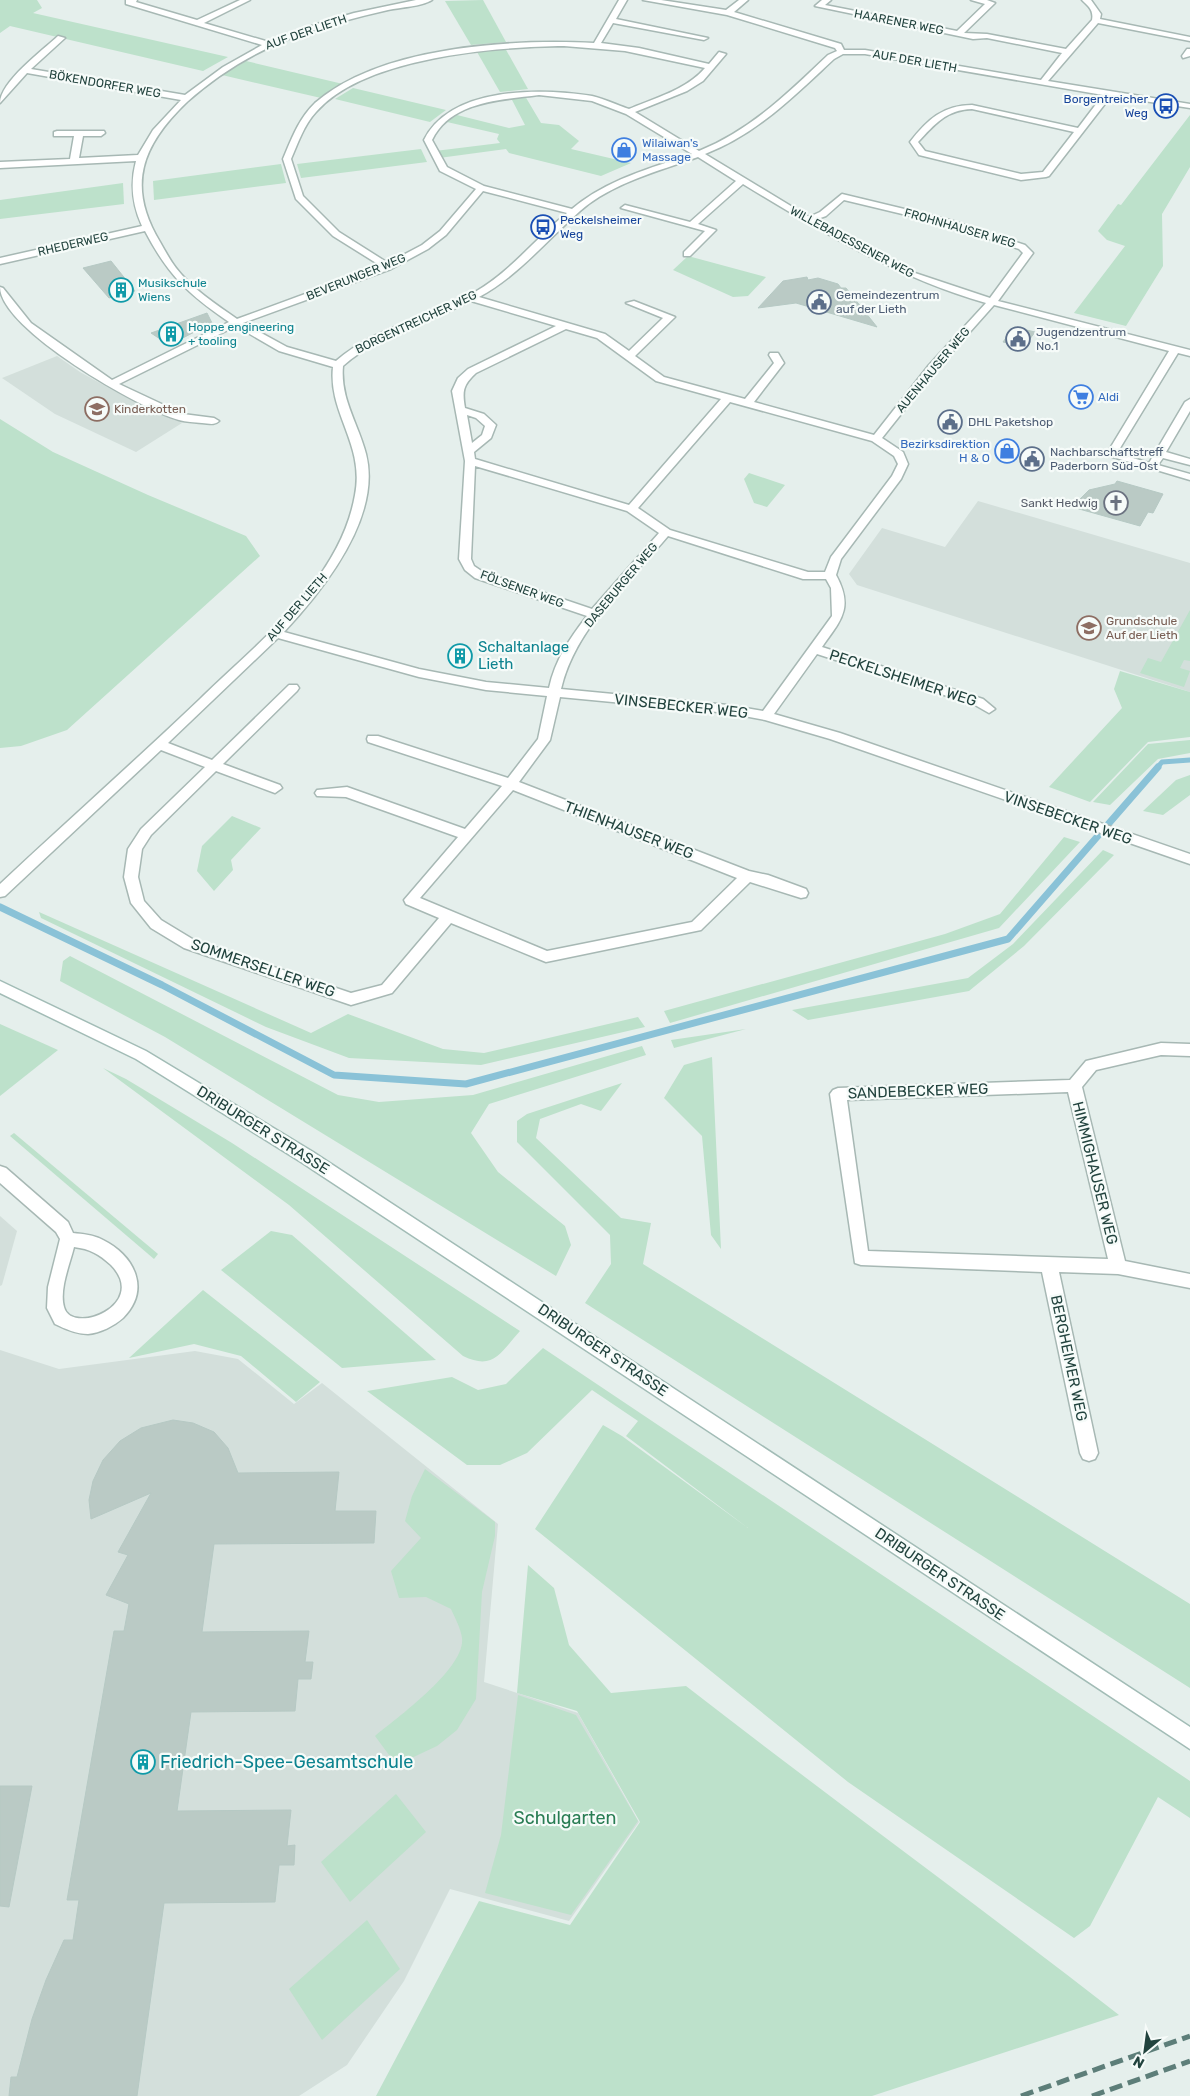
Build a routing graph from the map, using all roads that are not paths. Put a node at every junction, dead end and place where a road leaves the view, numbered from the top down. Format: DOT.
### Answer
graph roads {
  1 [pos="133,0"];
  2 [pos="246,0"];
  3 [pos="428,0"];
  4 [pos="622,0"];
  5 [pos="647,0"];
  6 [pos="744,0"];
  7 [pos="827,0"];
  8 [pos="975,0"];
  9 [pos="1086,0"];
  10 [pos="728,13"];
  11 [pos="610,20"];
  12 [pos="1096,20"];
  13 [pos="197,23"];
  14 [pos="959,34"];
  15 [pos="61,38"];
  16 [pos="704,38"];
  17 [pos="1190,39"];
  18 [pos="266,44"];
  19 [pos="596,44"];
  20 [pos="842,52"];
  21 [pos="1067,52"];
  22 [pos="722,54"];
  23 [pos="711,67"];
  24 [pos="25,70"];
  25 [pos="1044,83"];
  26 [pos="1108,93"];
  27 [pos="186,98"];
  28 [pos="0,101"];
  29 [pos="1190,106"];
  30 [pos="629,112"];
  31 [pos="1079,131"];
  32 [pos="79,133"];
  33 [pos="101,133"];
  34 [pos="58,134"];
  35 [pos="698,154"];
  36 [pos="140,158"];
  37 [pos="74,161"];
  38 [pos="0,165"];
  39 [pos="740,181"];
  40 [pos="481,188"];
  41 [pos="625,208"];
  42 [pos="574,212"];
  43 [pos="808,220"];
  44 [pos="692,225"];
  45 [pos="147,228"];
  46 [pos="687,254"];
  47 [pos="0,260"];
  48 [pos="388,267"];
  49 [pos="0,290"];
  50 [pos="470,298"];
  51 [pos="992,302"];
  52 [pos="631,303"];
  53 [pos="237,322"];
  54 [pos="566,325"];
  55 [pos="1175,349"];
  56 [pos="1190,353"];
  57 [pos="628,354"];
  58 [pos="774,355"];
  59 [pos="338,365"];
  60 [pos="111,384"];
  61 [pos="727,399"];
  62 [pos="747,404"];
  63 [pos="1189,406"];
  64 [pos="462,410"];
  65 [pos="214,421"];
  66 [pos="876,439"];
  67 [pos="1161,454"];
  68 [pos="469,456"];
  69 [pos="1190,462"];
  70 [pos="1152,467"];
  71 [pos="1190,477"];
  72 [pos="630,509"];
  73 [pos="666,532"];
  74 [pos="830,575"];
  75 [pos="594,614"];
  76 [pos="275,633"];
  77 [pos="816,650"];
  78 [pos="293,688"];
  79 [pos="553,693"];
  80 [pos="989,709"];
  81 [pos="766,716"];
  82 [pos="373,739"];
  83 [pos="160,745"];
  84 [pos="215,765"];
  85 [pos="511,784"];
  86 [pos="275,788"];
  87 [pos="322,793"];
  88 [pos="468,835"];
  89 [pos="1190,860"];
  90 [pos="747,876"];
  91 [pos="0,892"];
  92 [pos="801,894"];
  93 [pos="448,917"];
  94 [pos="0,987"];
  95 [pos="1190,1050"];
  96 [pos="1074,1086"];
  97 [pos="0,1173"];
  98 [pos="68,1239"];
  99 [pos="1049,1264"];
  100 [pos="1118,1267"];
  101 [pos="1190,1281"];
  102 [pos="1089,1452"];
  103 [pos="1190,1739"];
  1 -- 13 [label="street"];
  2 -- 13 [label="street"];
  3 -- 18 [label="street, AUF DER LIETH"];
  4 -- 11 [label="street"];
  5 -- 10 [label="street, AUF DER LIETH"];
  6 -- 10 [label="street"];
  7 -- 14 [label="street, HAARENER WEG"];
  8 -- 14 [label="street, HAARENER WEG"];
  9 -- 12 [label="street"];
  10 -- 20 [label="street, AUF DER LIETH"];
  11 -- 16 [label="street"];
  11 -- 19 [label="street"];
  12 -- 17 [label="street"];
  12 -- 21 [label="street"];
  13 -- 18 [label="street"];
  14 -- 21 [label="street, HAARENER WEG"];
  15 -- 24 [label="street, BÖKENDORFER WEG"];
  18 -- 27 [label="street, AUF DER LIETH"];
  19 -- 23 [label="street"];
  19 -- 48 [label="street"];
  20 -- 25 [label="street, AUF DER LIETH"];
  20 -- 35 [label="street, BORGENTREICHER WEG"];
  21 -- 25 [label="street"];
  22 -- 23 [label="street"];
  23 -- 30 [label="street"];
  24 -- 27 [label="street, BÖKENDORFER WEG"];
  24 -- 28 [label="street, BÖKENDORFER WEG"];
  25 -- 26 [label="street, AUF DER LIETH"];
  26 -- 29 [label="street, AUF DER LIETH"];
  26 -- 31 [label="street"];
  27 -- 36 [label="street, AUF DER LIETH"];
  30 -- 35 [label="street"];
  30 -- 40 [label="street"];
  31 -- 31 [label="street"];
  32 -- 33 [label="street"];
  32 -- 34 [label="street"];
  32 -- 37 [label="street"];
  35 -- 39 [label="street, WILLEBADESSENER WEG"];
  35 -- 42 [label="street, BORGENTREICHER WEG"];
  36 -- 37 [label="street"];
  36 -- 45 [label="street, AUF DER LIETH"];
  37 -- 38 [label="street"];
  39 -- 43 [label="street, WILLEBADESSENER WEG"];
  39 -- 44 [label="street"];
  40 -- 42 [label="street"];
  40 -- 48 [label="street, BEVERUNGER WEG"];
  41 -- 44 [label="street"];
  42 -- 50 [label="street, BORGENTREICHER WEG"];
  43 -- 51 [label="street, WILLEBADESSENER WEG"];
  43 -- 51 [label="street, FROHNHAUSER WEG"];
  44 -- 46 [label="street"];
  45 -- 47 [label="street, RHEDERWEG"];
  45 -- 53 [label="street, AUF DER LIETH"];
  48 -- 53 [label="street, BEVERUNGER WEG"];
  49 -- 60 [label="street"];
  50 -- 54 [label="street"];
  50 -- 59 [label="street, BORGENTREICHER WEG"];
  51 -- 55 [label="street, WILLEBADESSENER WEG"];
  51 -- 66 [label="street, AUENHAUSER WEG"];
  52 -- 57 [label="street"];
  53 -- 59 [label="street, AUF DER LIETH"];
  53 -- 60 [label="street"];
  54 -- 57 [label="street"];
  54 -- 64 [label="street, FÖLSENER WEG"];
  55 -- 56 [label="street, WILLEBADESSENER WEG"];
  55 -- 70 [label="street"];
  57 -- 61 [label="street"];
  58 -- 62 [label="street"];
  59 -- 76 [label="street, AUF DER LIETH"];
  60 -- 65 [label="street"];
  61 -- 62 [label="street"];
  61 -- 72 [label="street"];
  62 -- 66 [label="street"];
  63 -- 67 [label="street"];
  64 -- 68 [label="street, FÖLSENER WEG"];
  64 -- 68 [label="street"];
  66 -- 74 [label="street"];
  67 -- 69 [label="street"];
  67 -- 70 [label="street"];
  68 -- 72 [label="street"];
  68 -- 75 [label="street, FÖLSENER WEG"];
  70 -- 71 [label="street"];
  72 -- 73 [label="street, DASEBURGER WEG"];
  73 -- 74 [label="street, DASEBURGER WEG"];
  73 -- 75 [label="street, DASEBURGER WEG"];
  74 -- 77 [label="street, PECKELSHEIMER WEG"];
  75 -- 79 [label="street, DASEBURGER WEG"];
  76 -- 79 [label="street, VINSEBECKER WEG"];
  76 -- 83 [label="street, AUF DER LIETH"];
  77 -- 80 [label="street, PECKELSHEIMER WEG"];
  77 -- 81 [label="street, PECKELSHEIMER WEG"];
  78 -- 84 [label="street, SOMMERSELLER WEG"];
  79 -- 81 [label="street, VINSEBECKER WEG"];
  79 -- 85 [label="street, DASEBURGER WEG"];
  81 -- 89 [label="street, VINSEBECKER WEG"];
  82 -- 85 [label="street, THIENHAUSER WEG"];
  83 -- 84 [label="street"];
  83 -- 91 [label="street, AUF DER LIETH"];
  84 -- 86 [label="street"];
  84 -- 93 [label="street, SOMMERSELLER WEG"];
  85 -- 88 [label="street, DASEBURGER WEG"];
  85 -- 90 [label="street, THIENHAUSER WEG"];
  87 -- 88 [label="street"];
  88 -- 93 [label="street, DASEBURGER WEG"];
  90 -- 92 [label="street, THIENHAUSER WEG"];
  90 -- 93 [label="street"];
  94 -- 103 [label="street, DRIBURGER STRASSE"];
  95 -- 96 [label="street, HIMMIGHAUSER WEG"];
  96 -- 99 [label="street, SANDEBECKER WEG"];
  96 -- 100 [label="street, HIMMIGHAUSER WEG"];
  97 -- 98 [label="street"];
  98 -- 98 [label="street"];
  99 -- 100 [label="street"];
  99 -- 102 [label="street, BERGHEIMER WEG"];
  100 -- 101 [label="street"];
}
